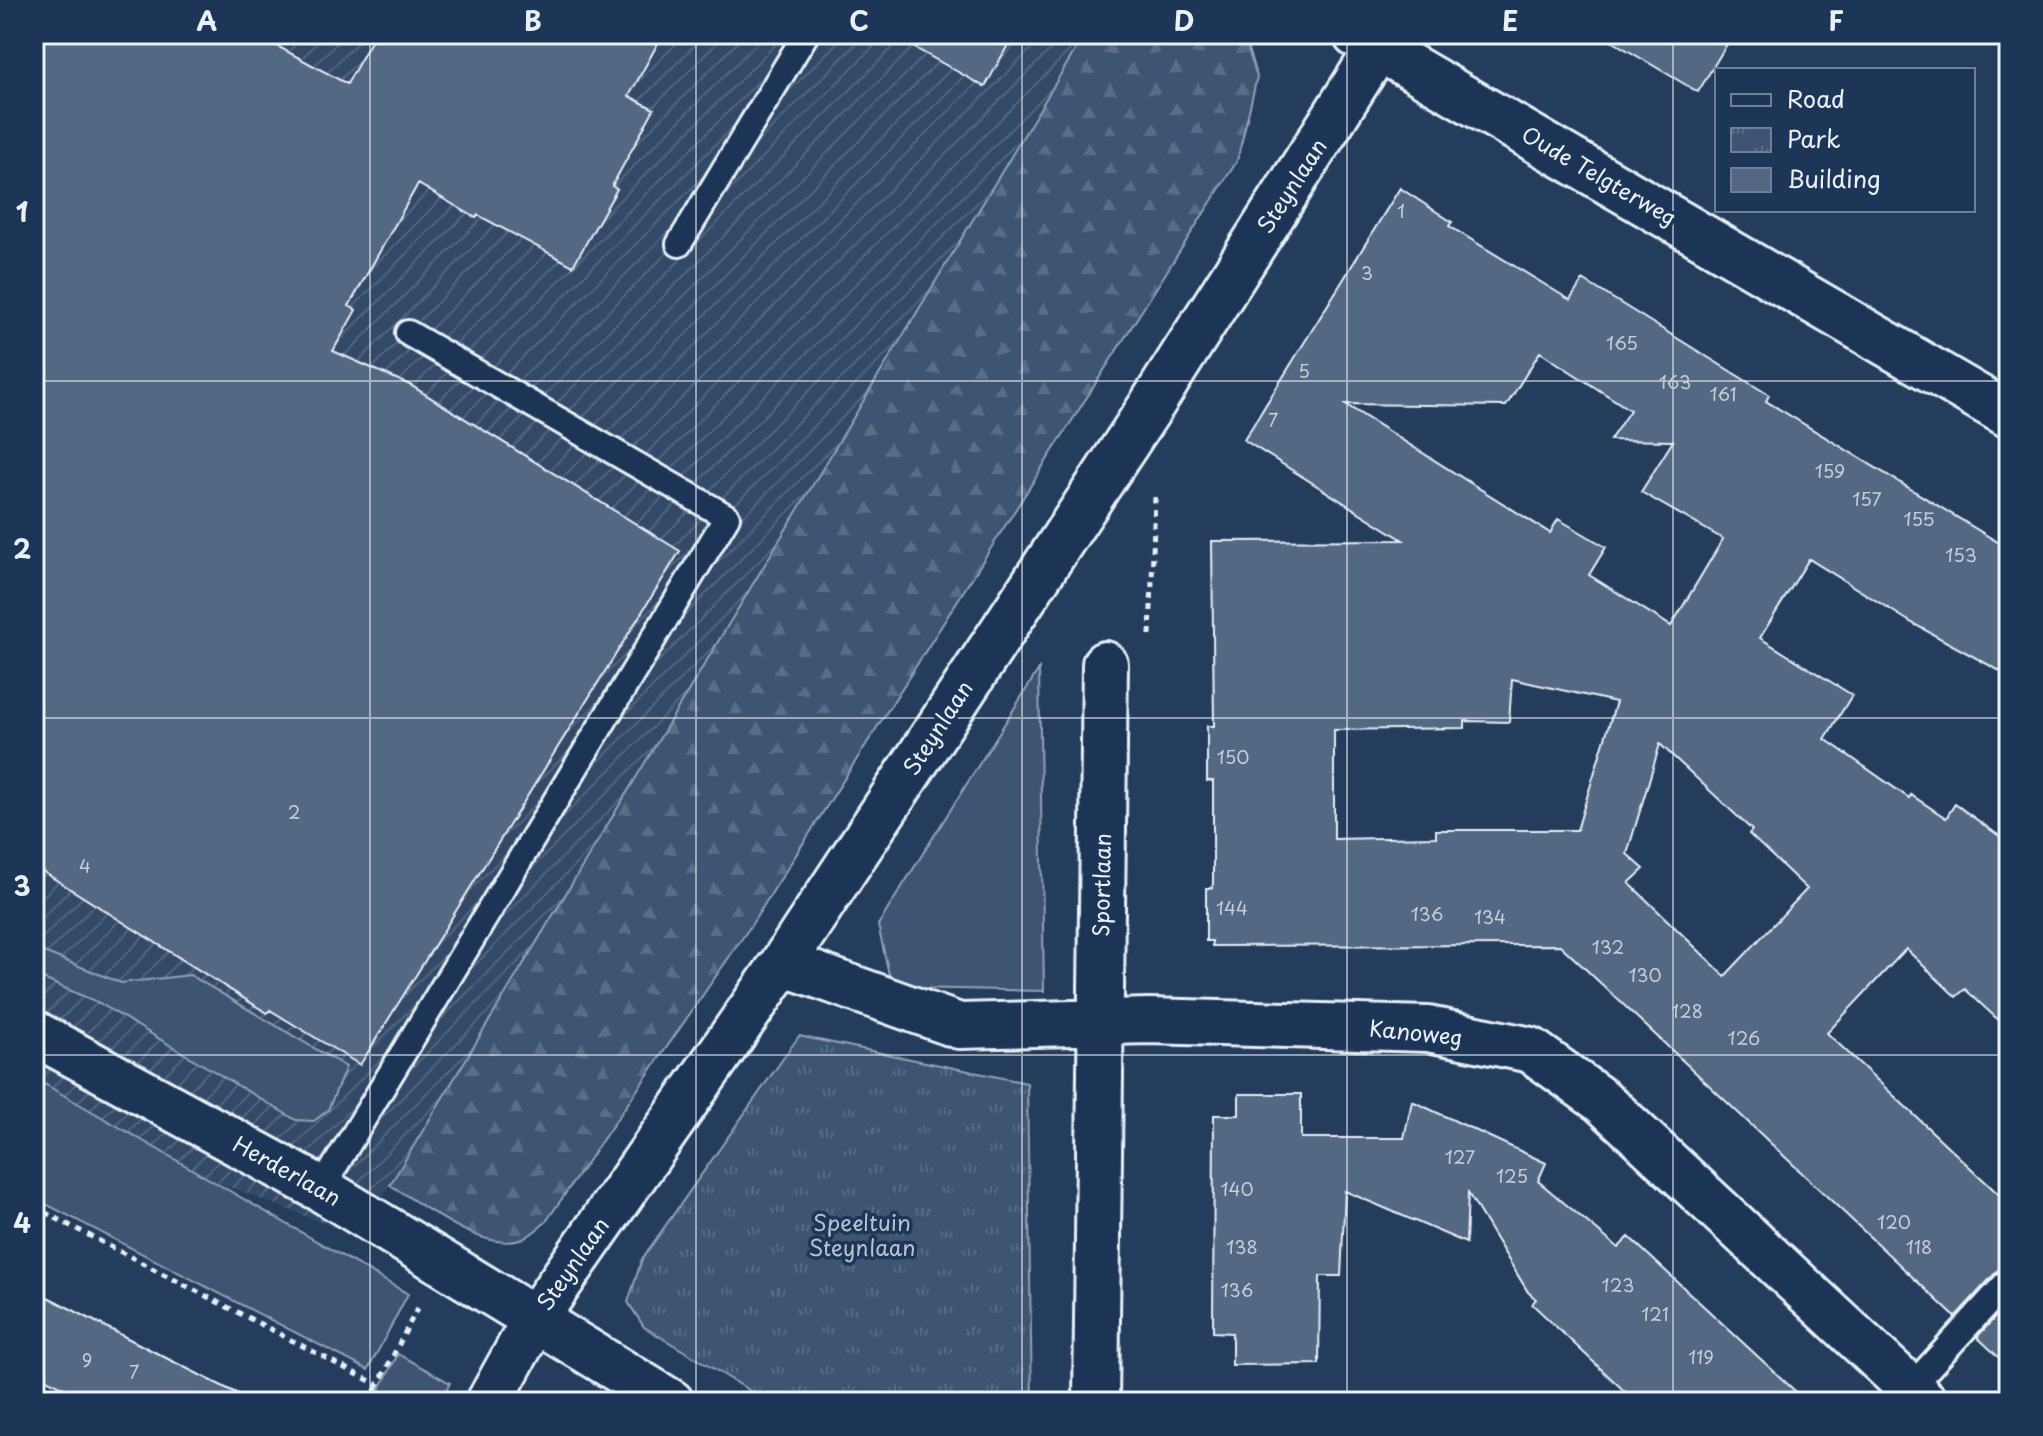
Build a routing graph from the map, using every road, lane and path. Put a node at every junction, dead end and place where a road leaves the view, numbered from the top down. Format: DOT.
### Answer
graph roads {
  1 [pos="806,34"];
  2 [pos="1374,39"];
  3 [pos="679,244"];
  4 [pos="408,333"];
  5 [pos="2009,415"];
  6 [pos="1155,490"];
  7 [pos="1105,664"];
  8 [pos="783,963"];
  9 [pos="1100,1023"];
  10 [pos="34,1033"];
  11 [pos="321,1189"];
  12 [pos="35,1209"];
  13 [pos="441,1261"];
  14 [pos="2009,1280"];
  15 [pos="536,1317"];
  16 [pos="378,1385"];
  17 [pos="1917,1395"];
  18 [pos="369,1402"];
  19 [pos="489,1402"];
  20 [pos="671,1402"];
  21 [pos="1096,1402"];
  1 -- 3 [label="lane"];
  2 -- 5 [label="street, Oude Telgterweg"];
  2 -- 8 [label="street, Steynlaan"];
  4 -- 11 [label="lane"];
  6 -- 7 [label="path"];
  7 -- 9 [label="street, Sportlaan"];
  8 -- 9 [label="street, Kanoweg"];
  8 -- 15 [label="street, Steynlaan"];
  9 -- 17 [label="street, Kanoweg"];
  9 -- 21 [label="street, Sportlaan"];
  10 -- 11 [label="street, Herderlaan"];
  11 -- 13 [label="street, Herderlaan"];
  12 -- 16 [label="path"];
  13 -- 15 [label="street, Herderlaan"];
  13 -- 16 [label="path"];
  14 -- 17 [label="lane"];
  15 -- 19 [label="street, Steynlaan"];
  15 -- 20 [label="street"];
  16 -- 18 [label="path"];
}
